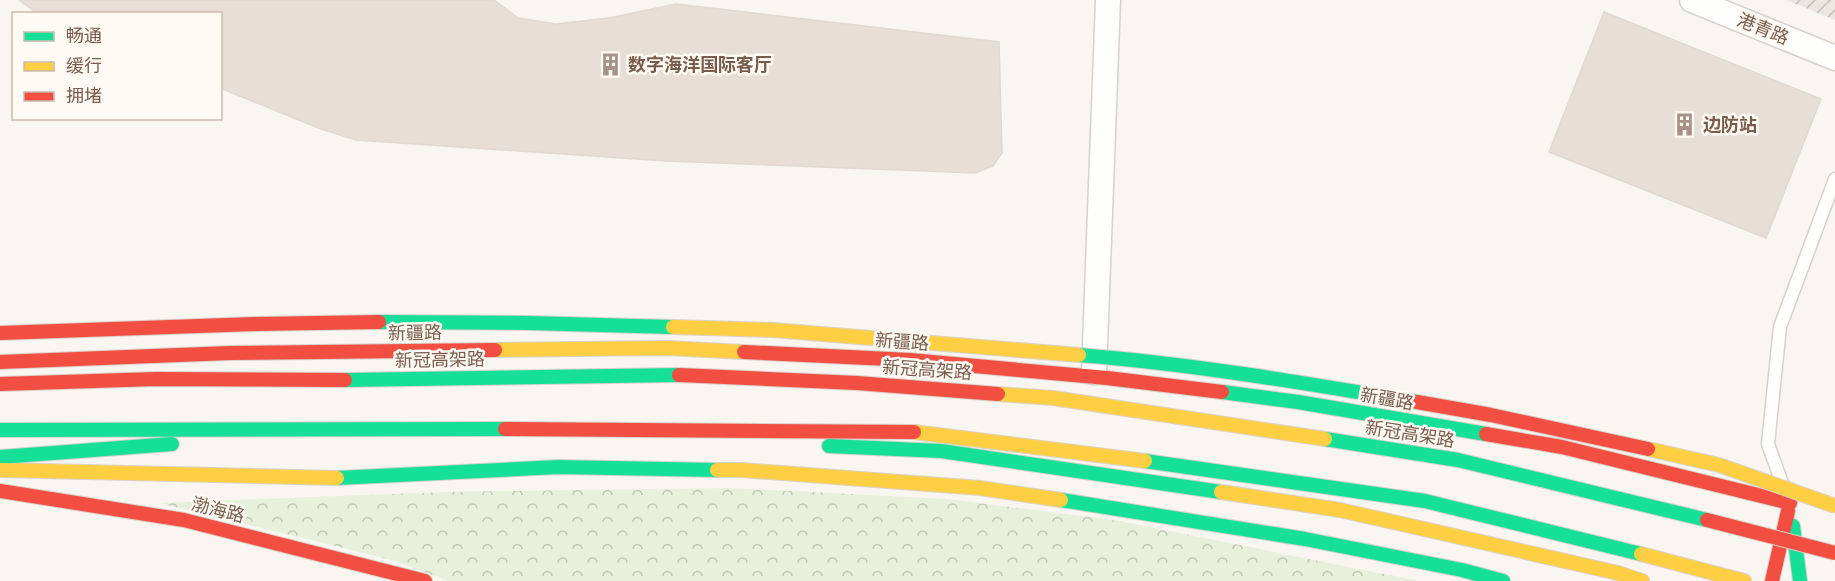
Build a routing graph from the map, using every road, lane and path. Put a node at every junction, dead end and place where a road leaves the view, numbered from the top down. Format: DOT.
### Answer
graph roads {
  1 [pos="1108,0"];
  2 [pos="1692,0"];
  3 [pos="1835,58"];
  4 [pos="1835,179"];
  5 [pos="0,333"];
  6 [pos="0,362"];
  7 [pos="1094,376"];
  8 [pos="0,384"];
  9 [pos="0,430"];
  10 [pos="426,443"];
  11 [pos="191,444"];
  12 [pos="0,457"];
  13 [pos="0,470"];
  14 [pos="0,491"];
  15 [pos="1790,503"];
  16 [pos="1835,506"];
  17 [pos="1835,553"];
  18 [pos="425,581"];
  19 [pos="1503,581"];
  20 [pos="1642,581"];
  21 [pos="1744,581"];
  22 [pos="1772,581"];
  23 [pos="1800,581"];
  1 -- 7 [label="street"];
  2 -- 3 [label="street, 港青路"];
  4 -- 15 [label="lane"];
  5 -- 16 [label="main road, bridge"];
  6 -- 7 [label="main road, 新疆路"];
  7 -- 15 [label="main road, 新疆路"];
  8 -- 17 [label="main road, 新冠高架路, bridge"];
  9 -- 21 [label="main road"];
  10 -- 20 [label="main road"];
  11 -- 12 [label="main road"];
  13 -- 19 [label="main road"];
  14 -- 18 [label="main road, 渤海路"];
  15 -- 22 [label="main road"];
  15 -- 23 [label="main road"];
}
